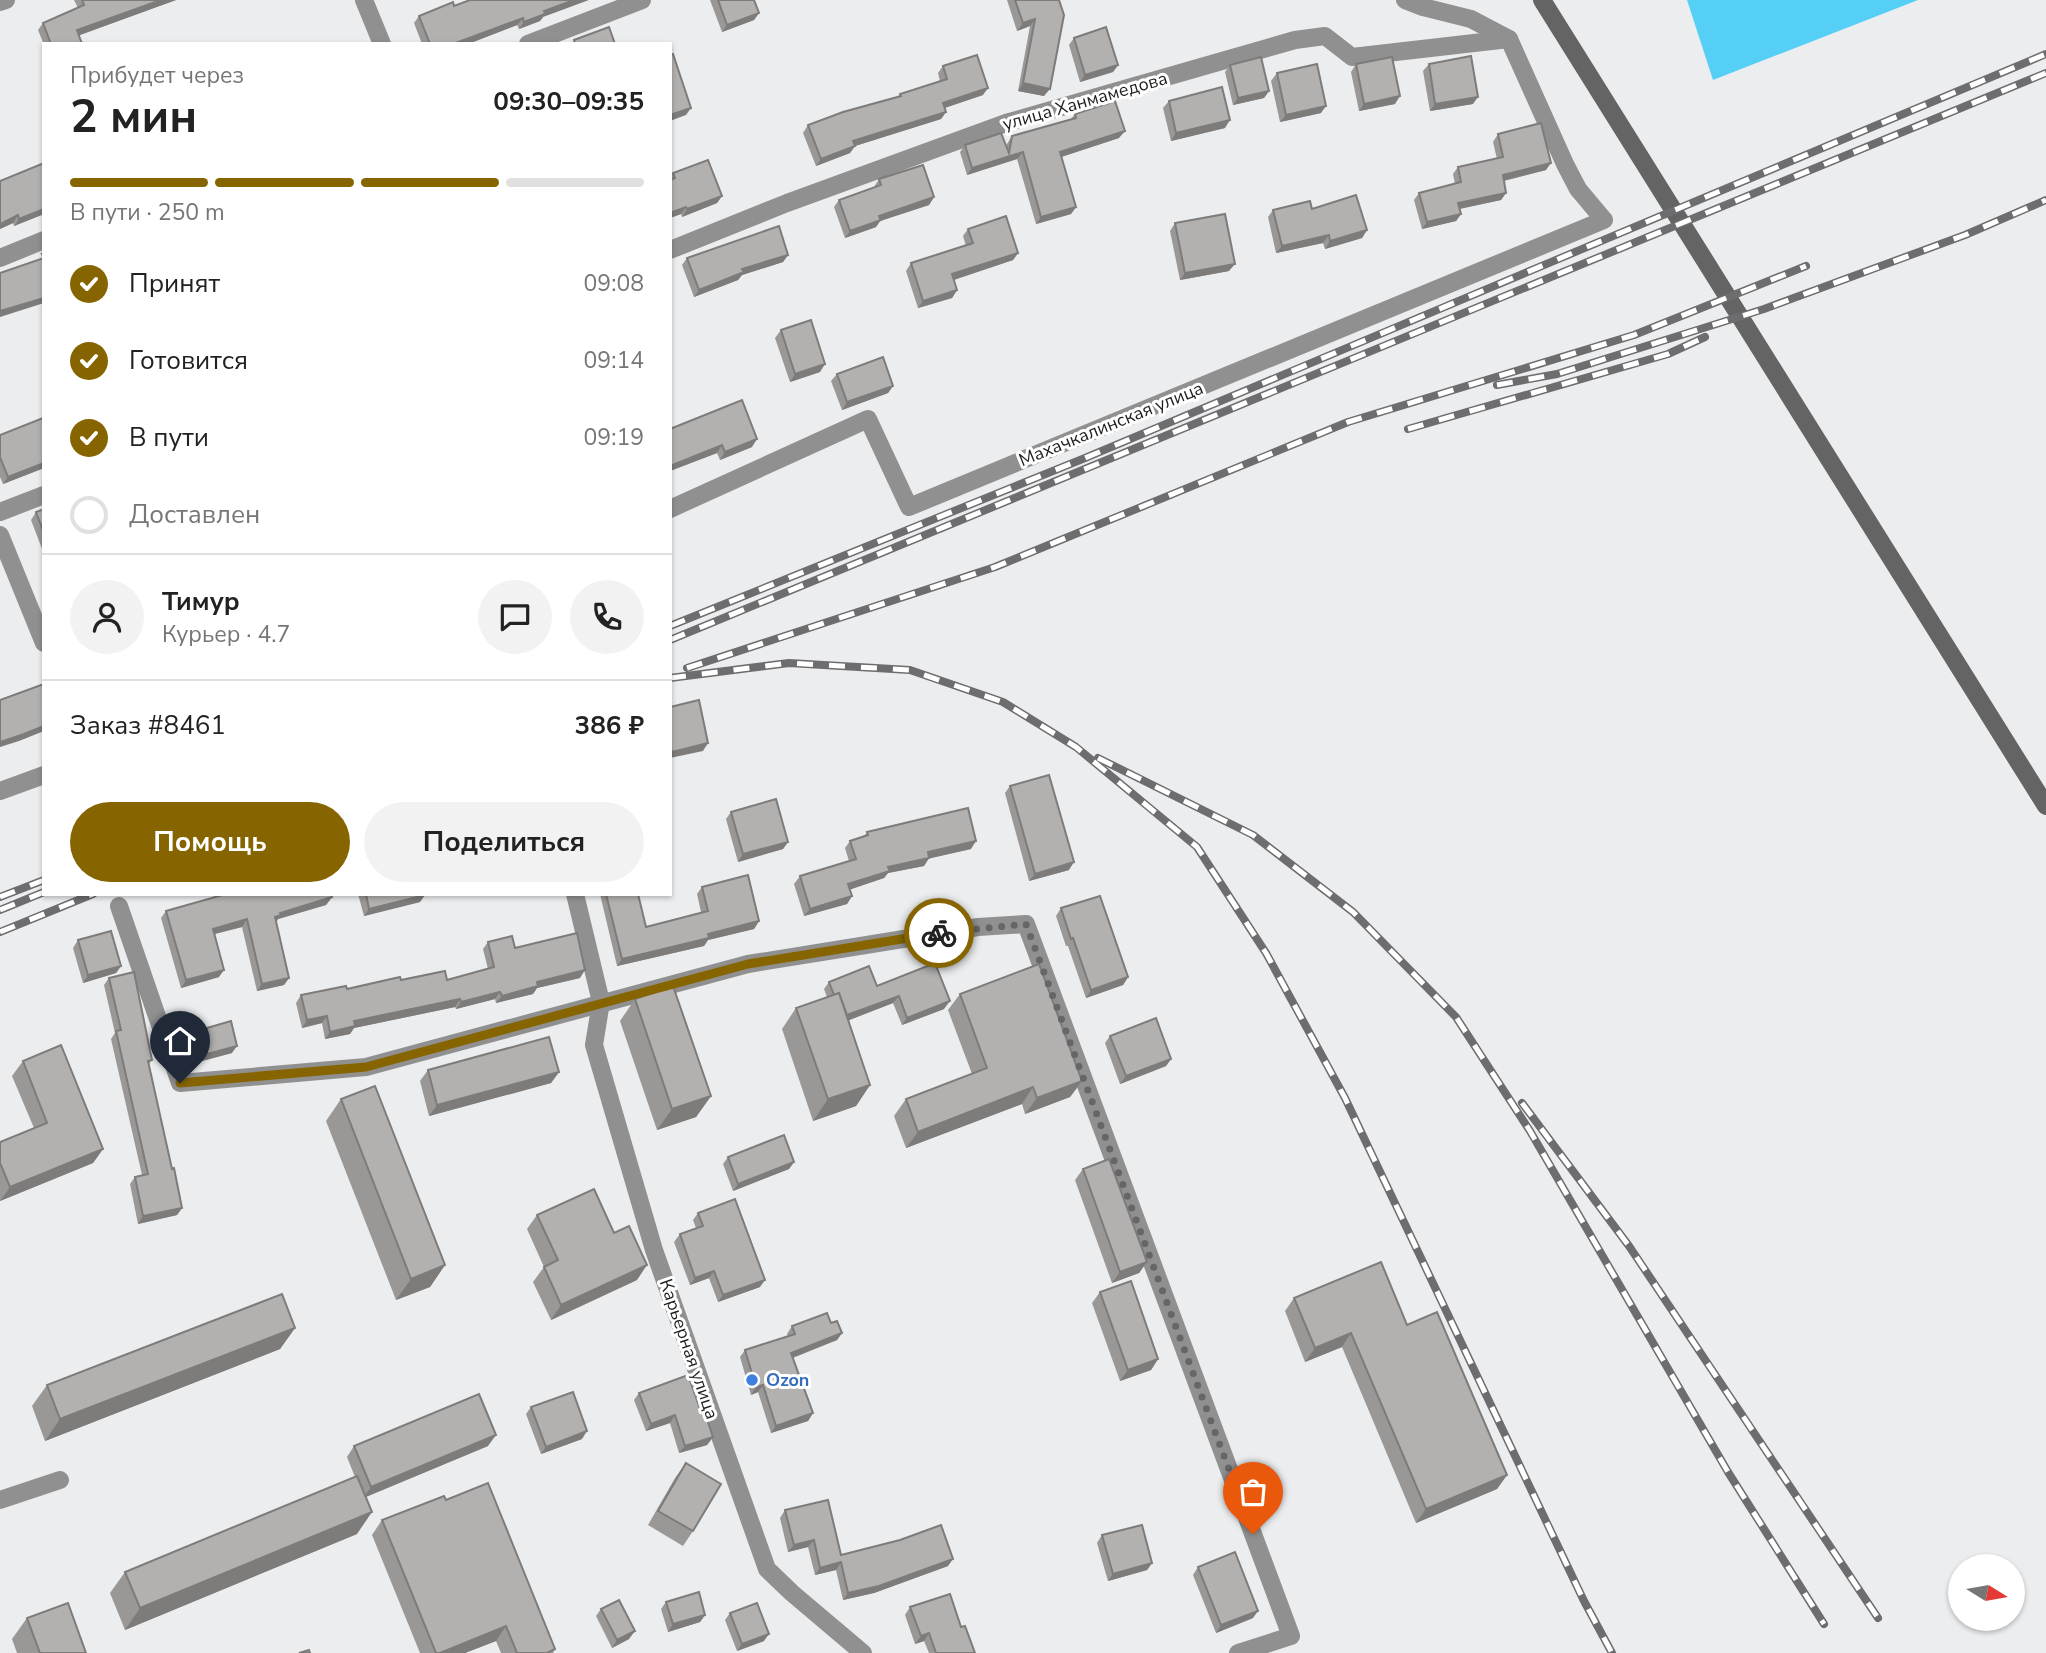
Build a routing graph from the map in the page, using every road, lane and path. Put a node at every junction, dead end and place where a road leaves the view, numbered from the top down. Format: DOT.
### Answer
graph roads {
  1 [pos="6,0"];
  2 [pos="364,0"];
  3 [pos="642,0"];
  4 [pos="1405,0"];
  5 [pos="1542,0"];
  6 [pos="0,2"];
  7 [pos="1509,39"];
  8 [pos="381,42"];
  9 [pos="533,42"];
  10 [pos="42,241"];
  11 [pos="672,249"];
  12 [pos="0,258"];
  13 [pos="42,496"];
  14 [pos="672,508"];
  15 [pos="0,512"];
  16 [pos="0,535"];
  17 [pos="42,638"];
  18 [pos="42,776"];
  19 [pos="0,791"];
  20 [pos="2046,806"];
  21 [pos="575,896"];
  22 [pos="119,906"];
  23 [pos="601,1002"];
  24 [pos="60,1480"];
  25 [pos="0,1500"];
  26 [pos="863,1653"];
  27 [pos="1238,1653"];
  1 -- 6 [label="street"];
  2 -- 8 [label="street"];
  3 -- 9 [label="street"];
  4 -- 7 [label="street"];
  5 -- 20 [label="main road"];
  7 -- 11 [label="street, улица Ханмамедова"];
  7 -- 14 [label="street, Махачкалинская улица"];
  10 -- 12 [label="street"];
  13 -- 15 [label="street"];
  16 -- 17 [label="street"];
  18 -- 19 [label="street"];
  21 -- 23 [label="street, Карьерная улица"];
  22 -- 23 [label="street"];
  23 -- 26 [label="street, Карьерная улица"];
  23 -- 27 [label="street"];
  24 -- 25 [label="street"];
}
